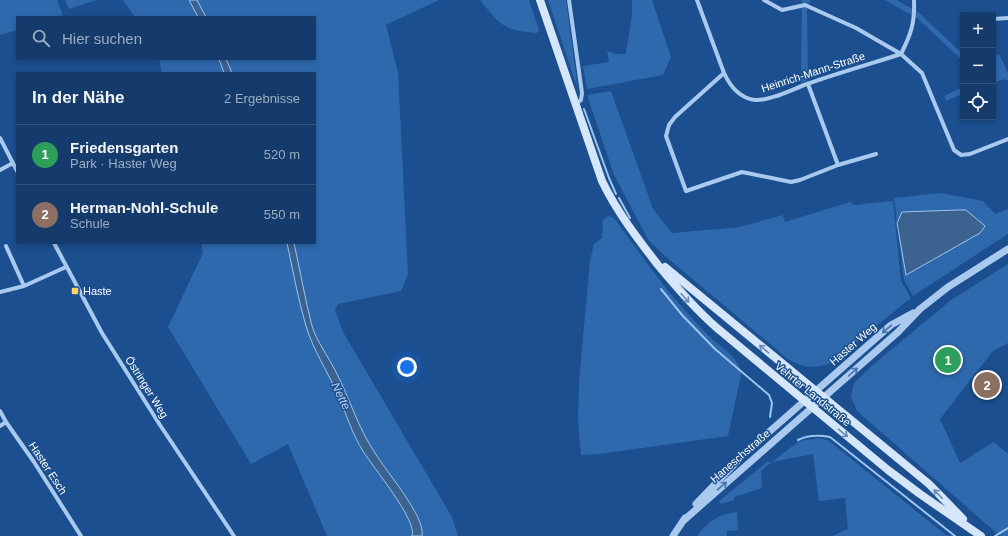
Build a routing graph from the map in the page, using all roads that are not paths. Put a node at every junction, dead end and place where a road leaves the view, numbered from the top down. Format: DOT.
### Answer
graph roads {
  1 [pos="540,0"];
  2 [pos="569,0"];
  3 [pos="697,0"];
  4 [pos="764,0"];
  5 [pos="914,0"];
  6 [pos="1008,18"];
  7 [pos="996,19"];
  8 [pos="901,54"];
  9 [pos="724,73"];
  10 [pos="808,84"];
  11 [pos="576,104"];
  12 [pos="0,138"];
  13 [pos="1008,139"];
  14 [pos="876,154"];
  15 [pos="13,163"];
  16 [pos="838,165"];
  17 [pos="16,169"];
  18 [pos="0,170"];
  19 [pos="54,244"];
  20 [pos="6,246"];
  21 [pos="1008,248"];
  22 [pos="652,257"];
  23 [pos="66,267"];
  24 [pos="24,286"];
  25 [pos="0,292"];
  26 [pos="920,309"];
  27 [pos="815,392"];
  28 [pos="824,398"];
  29 [pos="804,401"];
  30 [pos="813,408"];
  31 [pos="0,410"];
  32 [pos="6,422"];
  33 [pos="0,426"];
  34 [pos="683,521"];
  35 [pos="978,534"];
  36 [pos="81,536"];
  37 [pos="234,536"];
  38 [pos="673,536"];
  1 -- 11 [label="main road, Vehrter Landstraße"];
  2 -- 11 [label="street"];
  3 -- 9 [label="street, Heinrich-Mann-Straße"];
  4 -- 8 [label="street, Heinrich-Mann-Straße"];
  5 -- 8 [label="street"];
  6 -- 7 [label="street"];
  8 -- 10 [label="street, Heinrich-Mann-Straße"];
  8 -- 13 [label="street"];
  9 -- 10 [label="street, Heinrich-Mann-Straße"];
  9 -- 16 [label="street"];
  10 -- 16 [label="street"];
  11 -- 22 [label="main road, Vehrter Landstraße"];
  12 -- 15 [label="street"];
  14 -- 16 [label="street"];
  15 -- 17 [label="street"];
  15 -- 18 [label="street"];
  19 -- 23 [label="street, Östringer Weg"];
  20 -- 24 [label="street"];
  21 -- 26 [label="street, Haster Weg"];
  27 -- 22 [label="main road, Vehrter Landstraße, one-way"];
  22 -- 29 [label="main road, Vehrter Landstraße, one-way"];
  23 -- 24 [label="street"];
  23 -- 37 [label="street, Östringer Weg"];
  24 -- 25 [label="street"];
  26 -- 27 [label="street, Haster Weg, one-way"];
  28 -- 26 [label="street, Haster Weg, one-way"];
  27 -- 28 [label="main road, Vehrter Landstraße"];
  27 -- 29 [label="street, Haster Weg"];
  28 -- 30 [label="street, Haster Weg"];
  35 -- 28 [label="main road, Vehrter Landstraße, one-way"];
  29 -- 30 [label="main road, Vehrter Landstraße"];
  29 -- 34 [label="street, Haneschstraße"];
  34 -- 30 [label="street, Haneschstraße, one-way"];
  30 -- 35 [label="main road, Vehrter Landstraße, one-way"];
  31 -- 32 [label="street, Haster Esch"];
  32 -- 33 [label="street"];
  32 -- 36 [label="street, Haster Esch"];
  34 -- 38 [label="street, Haneschstraße"];
}
